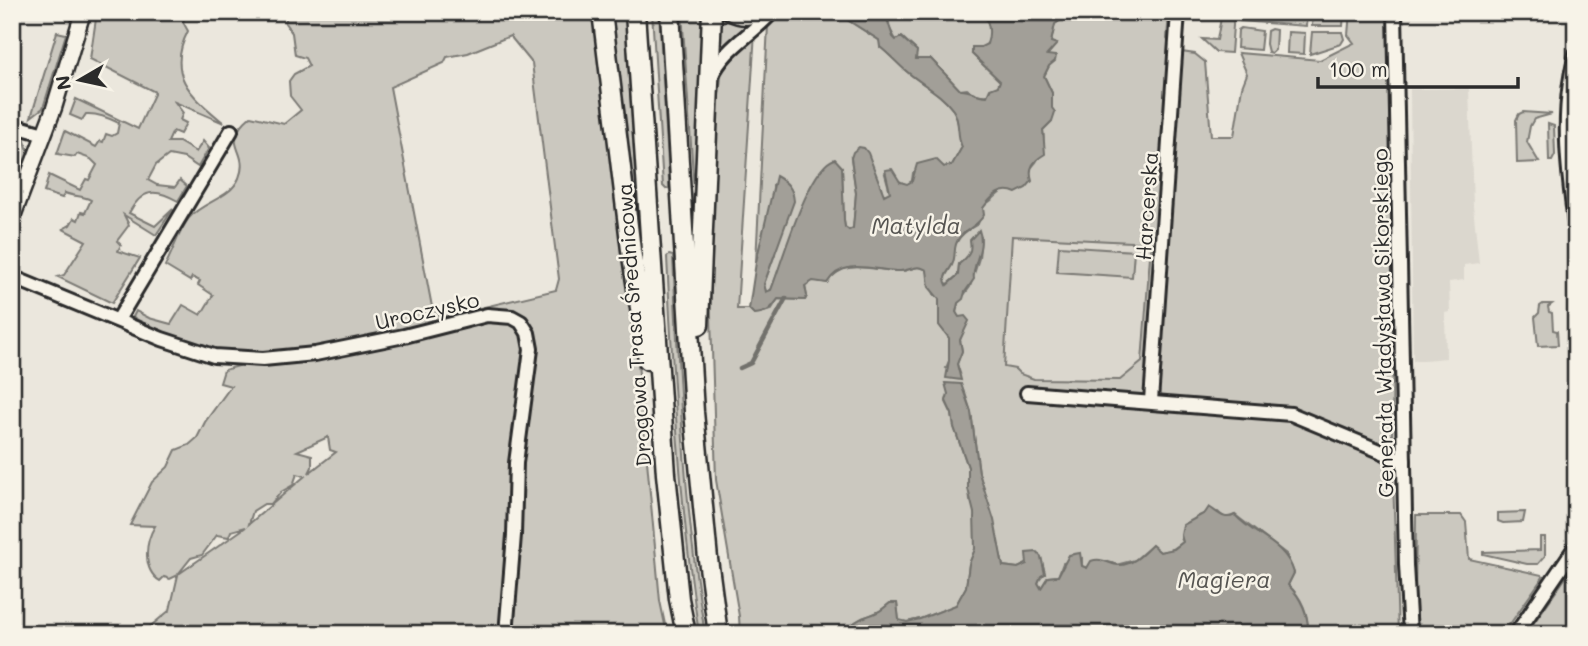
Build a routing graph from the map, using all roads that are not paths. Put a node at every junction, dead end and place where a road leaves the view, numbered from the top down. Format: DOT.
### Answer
graph roads {
  1 [pos="83,12"];
  2 [pos="602,12"];
  3 [pos="635,12"];
  4 [pos="670,12"];
  5 [pos="712,12"];
  6 [pos="731,12"];
  7 [pos="762,12"];
  8 [pos="772,12"];
  9 [pos="1178,12"];
  10 [pos="1395,12"];
  11 [pos="1575,57"];
  12 [pos="710,80"];
  13 [pos="12,125"];
  14 [pos="231,131"];
  15 [pos="44,134"];
  16 [pos="12,219"];
  17 [pos="1576,231"];
  18 [pos="12,277"];
  19 [pos="118,320"];
  20 [pos="1027,393"];
  21 [pos="1151,401"];
  22 [pos="694,412"];
  23 [pos="1404,461"];
  24 [pos="666,474"];
  25 [pos="1576,546"];
  26 [pos="506,634"];
  27 [pos="686,634"];
  28 [pos="718,634"];
  29 [pos="1410,634"];
  30 [pos="1516,634"];
  1 -- 15 [label="street"];
  2 -- 24 [label="main road"];
  3 -- 24 [label="main road, Drogowa Trasa Średnicowa"];
  4 -- 22 [label="main road"];
  5 -- 12 [label="main road"];
  6 -- 7 [label="main road"];
  8 -- 12 [label="street"];
  9 -- 21 [label="street, Harcerska"];
  10 -- 23 [label="street, Generała Władysława Sikorskiego"];
  11 -- 17 [label="street"];
  12 -- 22 [label="main road"];
  13 -- 15 [label="street"];
  14 -- 19 [label="street"];
  15 -- 16 [label="street"];
  18 -- 19 [label="street, Uroczysko"];
  19 -- 26 [label="street, Uroczysko"];
  20 -- 21 [label="street"];
  21 -- 23 [label="street"];
  22 -- 28 [label="main road"];
  23 -- 29 [label="street, Generała Władysława Sikorskiego"];
  24 -- 27 [label="main road, Drogowa Trasa Średnicowa"];
  25 -- 30 [label="street"];
}
